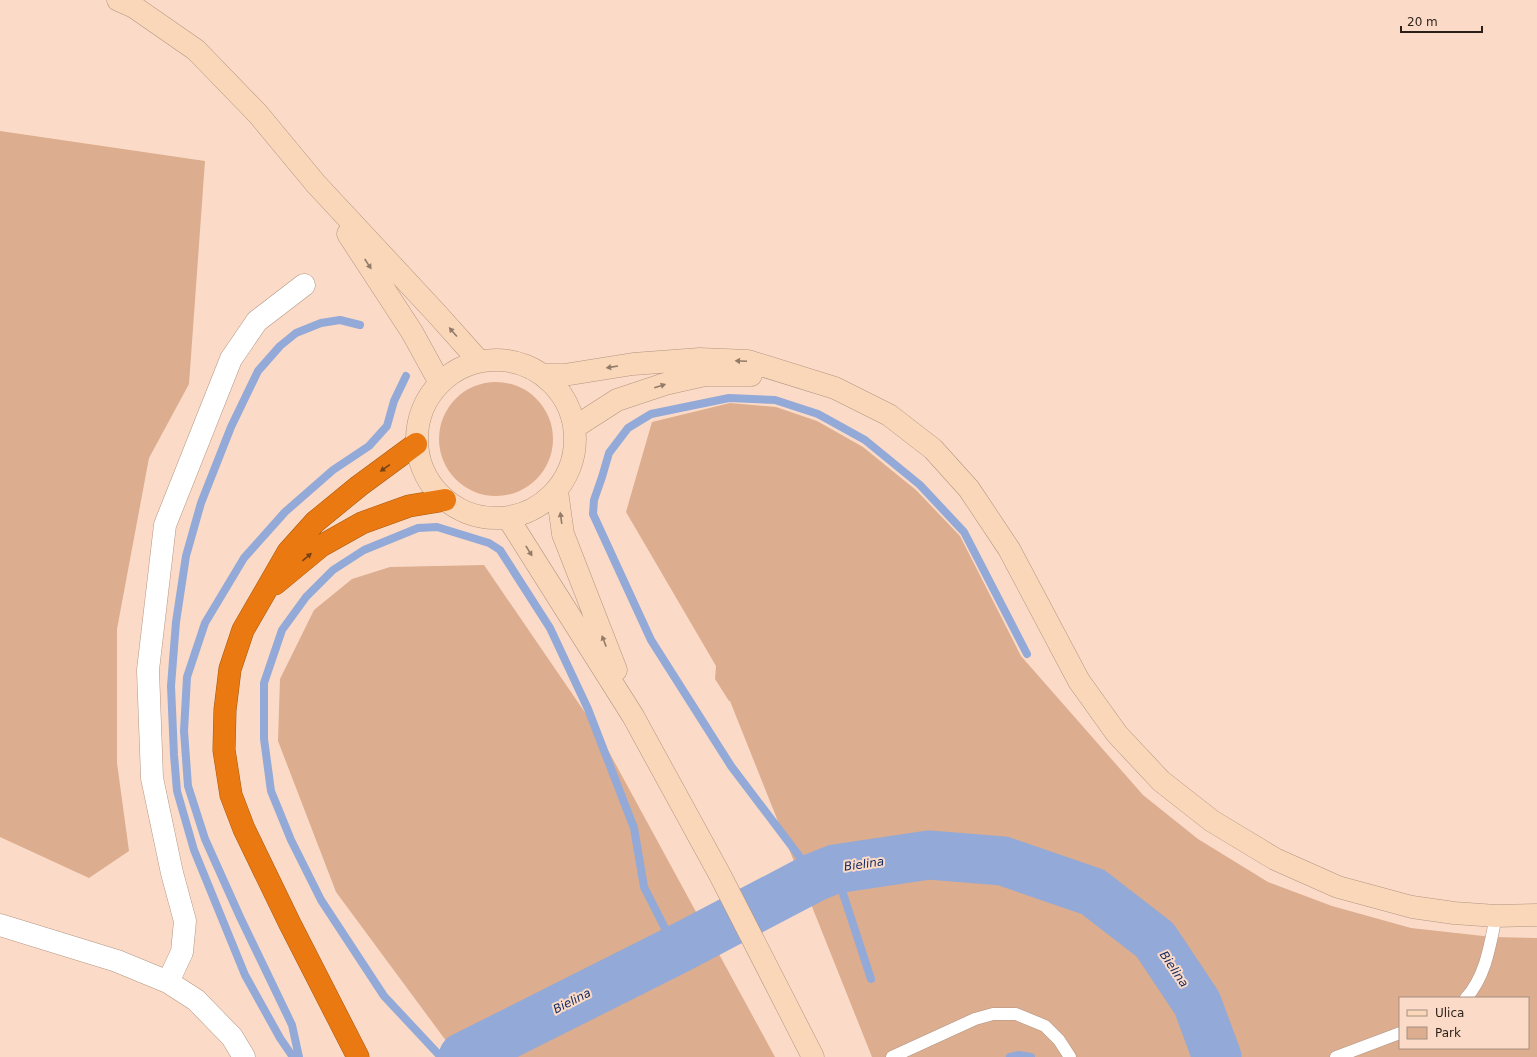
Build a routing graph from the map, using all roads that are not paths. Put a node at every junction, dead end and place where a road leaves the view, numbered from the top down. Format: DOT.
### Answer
graph roads {
  1 [pos="118,0"];
  2 [pos="316,184"];
  3 [pos="304,285"];
  4 [pos="479,361"];
  5 [pos="544,375"];
  6 [pos="792,375"];
  7 [pos="440,383"];
  8 [pos="575,427"];
  9 [pos="416,444"];
  10 [pos="557,491"];
  11 [pos="445,500"];
  12 [pos="508,518"];
  13 [pos="267,591"];
  14 [pos="633,716"];
  15 [pos="1537,915"];
  16 [pos="1496,916"];
  17 [pos="0,926"];
  18 [pos="168,982"];
  19 [pos="1467,997"];
  20 [pos="1399,1033"];
  21 [pos="244,1057"];
  22 [pos="358,1057"];
  23 [pos="813,1057"];
  24 [pos="892,1057"];
  25 [pos="1070,1057"];
  26 [pos="1336,1057"];
  1 -- 2 [label="main road"];
  4 -- 2 [label="main road, one-way"];
  2 -- 7 [label="main road, one-way"];
  3 -- 18 [label="street"];
  4 -- 5 [label="main road"];
  4 -- 7 [label="main road"];
  6 -- 5 [label="main road, one-way"];
  5 -- 8 [label="main road"];
  8 -- 6 [label="main road, one-way"];
  6 -- 16 [label="main road"];
  7 -- 9 [label="main road"];
  8 -- 10 [label="main road"];
  9 -- 11 [label="main road"];
  9 -- 13 [label="highway, one-way"];
  10 -- 12 [label="main road"];
  14 -- 10 [label="main road, one-way"];
  11 -- 12 [label="main road"];
  13 -- 11 [label="highway, one-way"];
  12 -- 14 [label="main road, one-way"];
  13 -- 22 [label="highway"];
  14 -- 23 [label="main road"];
  15 -- 16 [label="main road"];
  16 -- 19 [label="lane"];
  17 -- 18 [label="street"];
  18 -- 21 [label="street"];
  20 -- 26 [label="lane"];
  24 -- 25 [label="lane"];
}
